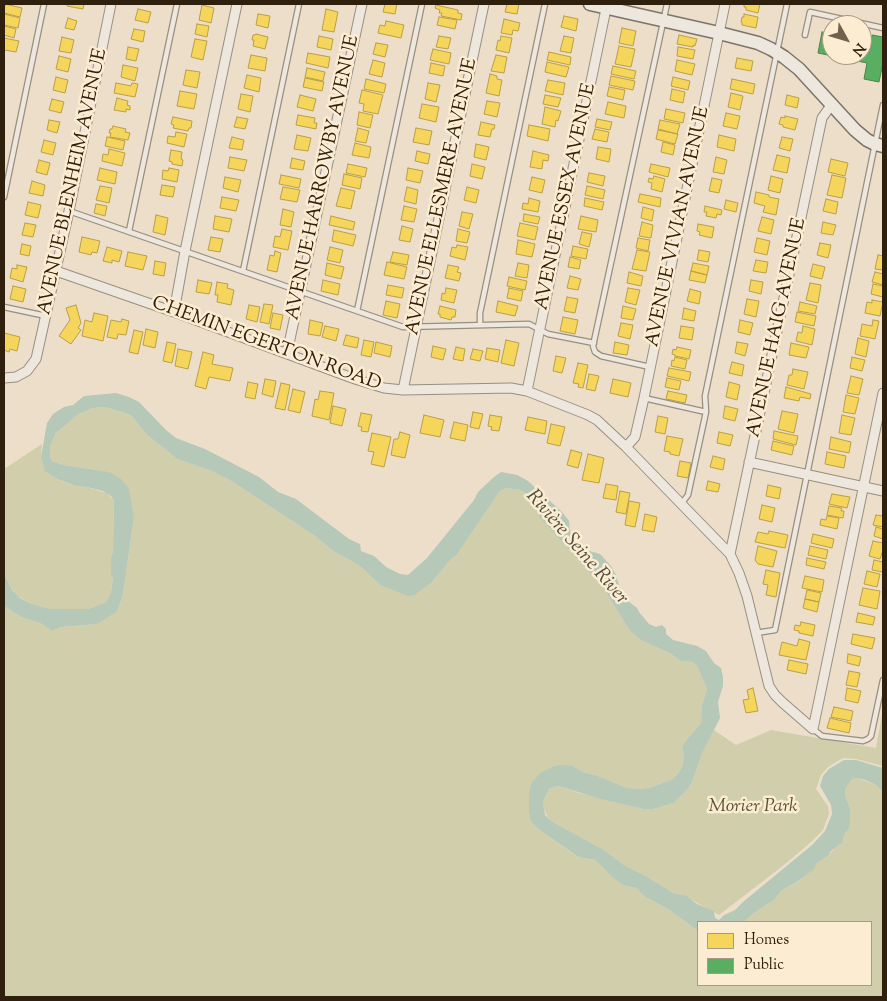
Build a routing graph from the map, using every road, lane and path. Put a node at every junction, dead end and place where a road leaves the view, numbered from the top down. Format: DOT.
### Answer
graph roads {
  1 [pos="44,4"];
  2 [pos="111,4"];
  3 [pos="177,4"];
  4 [pos="237,4"];
  5 [pos="299,4"];
  6 [pos="362,4"];
  7 [pos="422,4"];
  8 [pos="484,4"];
  9 [pos="545,4"];
  10 [pos="590,4"];
  11 [pos="667,4"];
  12 [pos="725,4"];
  13 [pos="787,4"];
  14 [pos="607,5"];
  15 [pos="663,21"];
  16 [pos="883,28"];
  17 [pos="719,33"];
  18 [pos="805,35"];
  19 [pos="777,52"];
  20 [pos="832,104"];
  21 [pos="883,105"];
  22 [pos="879,145"];
  23 [pos="4,197"];
  24 [pos="69,211"];
  25 [pos="129,231"];
  26 [pos="185,251"];
  27 [pos="56,271"];
  28 [pos="243,272"];
  29 [pos="300,291"];
  30 [pos="4,307"];
  31 [pos="357,311"];
  32 [pos="174,312"];
  33 [pos="46,316"];
  34 [pos="480,326"];
  35 [pos="416,327"];
  36 [pos="539,329"];
  37 [pos="594,343"];
  38 [pos="287,353"];
  39 [pos="650,367"];
  40 [pos="4,378"];
  41 [pos="403,390"];
  42 [pos="527,391"];
  43 [pos="883,393"];
  44 [pos="644,398"];
  45 [pos="706,412"];
  46 [pos="626,447"];
  47 [pos="749,462"];
  48 [pos="808,474"];
  49 [pos="864,486"];
  50 [pos="883,490"];
  51 [pos="682,503"];
  52 [pos="730,554"];
  53 [pos="756,633"];
  54 [pos="883,680"];
  55 [pos="813,729"];
  1 -- 23 [label="lane"];
  2 -- 24 [label="street, AVENUE BLENHEIM AVENUE"];
  3 -- 25 [label="lane"];
  4 -- 26 [label="street"];
  5 -- 28 [label="lane"];
  6 -- 29 [label="street, AVENUE HARROWBY AVENUE"];
  7 -- 31 [label="lane"];
  8 -- 35 [label="street, AVENUE ELLESMERE AVENUE"];
  9 -- 34 [label="lane"];
  10 -- 14 [label="street"];
  11 -- 15 [label="lane"];
  12 -- 17 [label="street, AVENUE VIVIAN AVENUE"];
  13 -- 19 [label="lane"];
  14 -- 15 [label="street"];
  14 -- 36 [label="street, AVENUE ESSEX AVENUE"];
  15 -- 17 [label="street"];
  15 -- 37 [label="lane"];
  16 -- 18 [label="lane"];
  17 -- 19 [label="street"];
  17 -- 39 [label="street, AVENUE VIVIAN AVENUE"];
  19 -- 20 [label="street"];
  19 -- 45 [label="lane"];
  20 -- 22 [label="street"];
  20 -- 47 [label="street, AVENUE HAIG AVENUE"];
  21 -- 22 [label="lane"];
  22 -- 48 [label="lane"];
  24 -- 25 [label="lane"];
  24 -- 27 [label="street, AVENUE BLENHEIM AVENUE"];
  25 -- 26 [label="lane"];
  26 -- 28 [label="lane"];
  26 -- 32 [label="street"];
  27 -- 32 [label="street, CHEMIN EGERTON ROAD"];
  27 -- 33 [label="street, AVENUE BLENHEIM AVENUE"];
  28 -- 29 [label="lane"];
  29 -- 31 [label="lane"];
  29 -- 38 [label="street, AVENUE HARROWBY AVENUE"];
  30 -- 33 [label="lane"];
  31 -- 35 [label="lane"];
  32 -- 38 [label="street, CHEMIN EGERTON ROAD"];
  33 -- 40 [label="street, AVENUE BLENHEIM AVENUE"];
  34 -- 35 [label="lane"];
  34 -- 36 [label="lane"];
  35 -- 41 [label="street, AVENUE ELLESMERE AVENUE"];
  36 -- 37 [label="lane"];
  36 -- 42 [label="street, AVENUE ESSEX AVENUE"];
  37 -- 39 [label="lane"];
  38 -- 41 [label="street, CHEMIN EGERTON ROAD"];
  39 -- 44 [label="street, AVENUE VIVIAN AVENUE"];
  41 -- 42 [label="street, CHEMIN EGERTON ROAD"];
  42 -- 46 [label="street, CHEMIN EGERTON ROAD"];
  43 -- 49 [label="street"];
  44 -- 45 [label="lane"];
  44 -- 46 [label="street, AVENUE VIVIAN AVENUE"];
  45 -- 51 [label="lane"];
  46 -- 51 [label="street, CHEMIN EGERTON ROAD"];
  47 -- 48 [label="street"];
  47 -- 52 [label="street, AVENUE HAIG AVENUE"];
  48 -- 49 [label="street"];
  48 -- 53 [label="lane"];
  49 -- 50 [label="street"];
  49 -- 55 [label="street"];
  51 -- 52 [label="street, CHEMIN EGERTON ROAD"];
  52 -- 53 [label="street, CHEMIN EGERTON ROAD"];
  53 -- 55 [label="street, CHEMIN EGERTON ROAD"];
  54 -- 55 [label="lane"];
}
